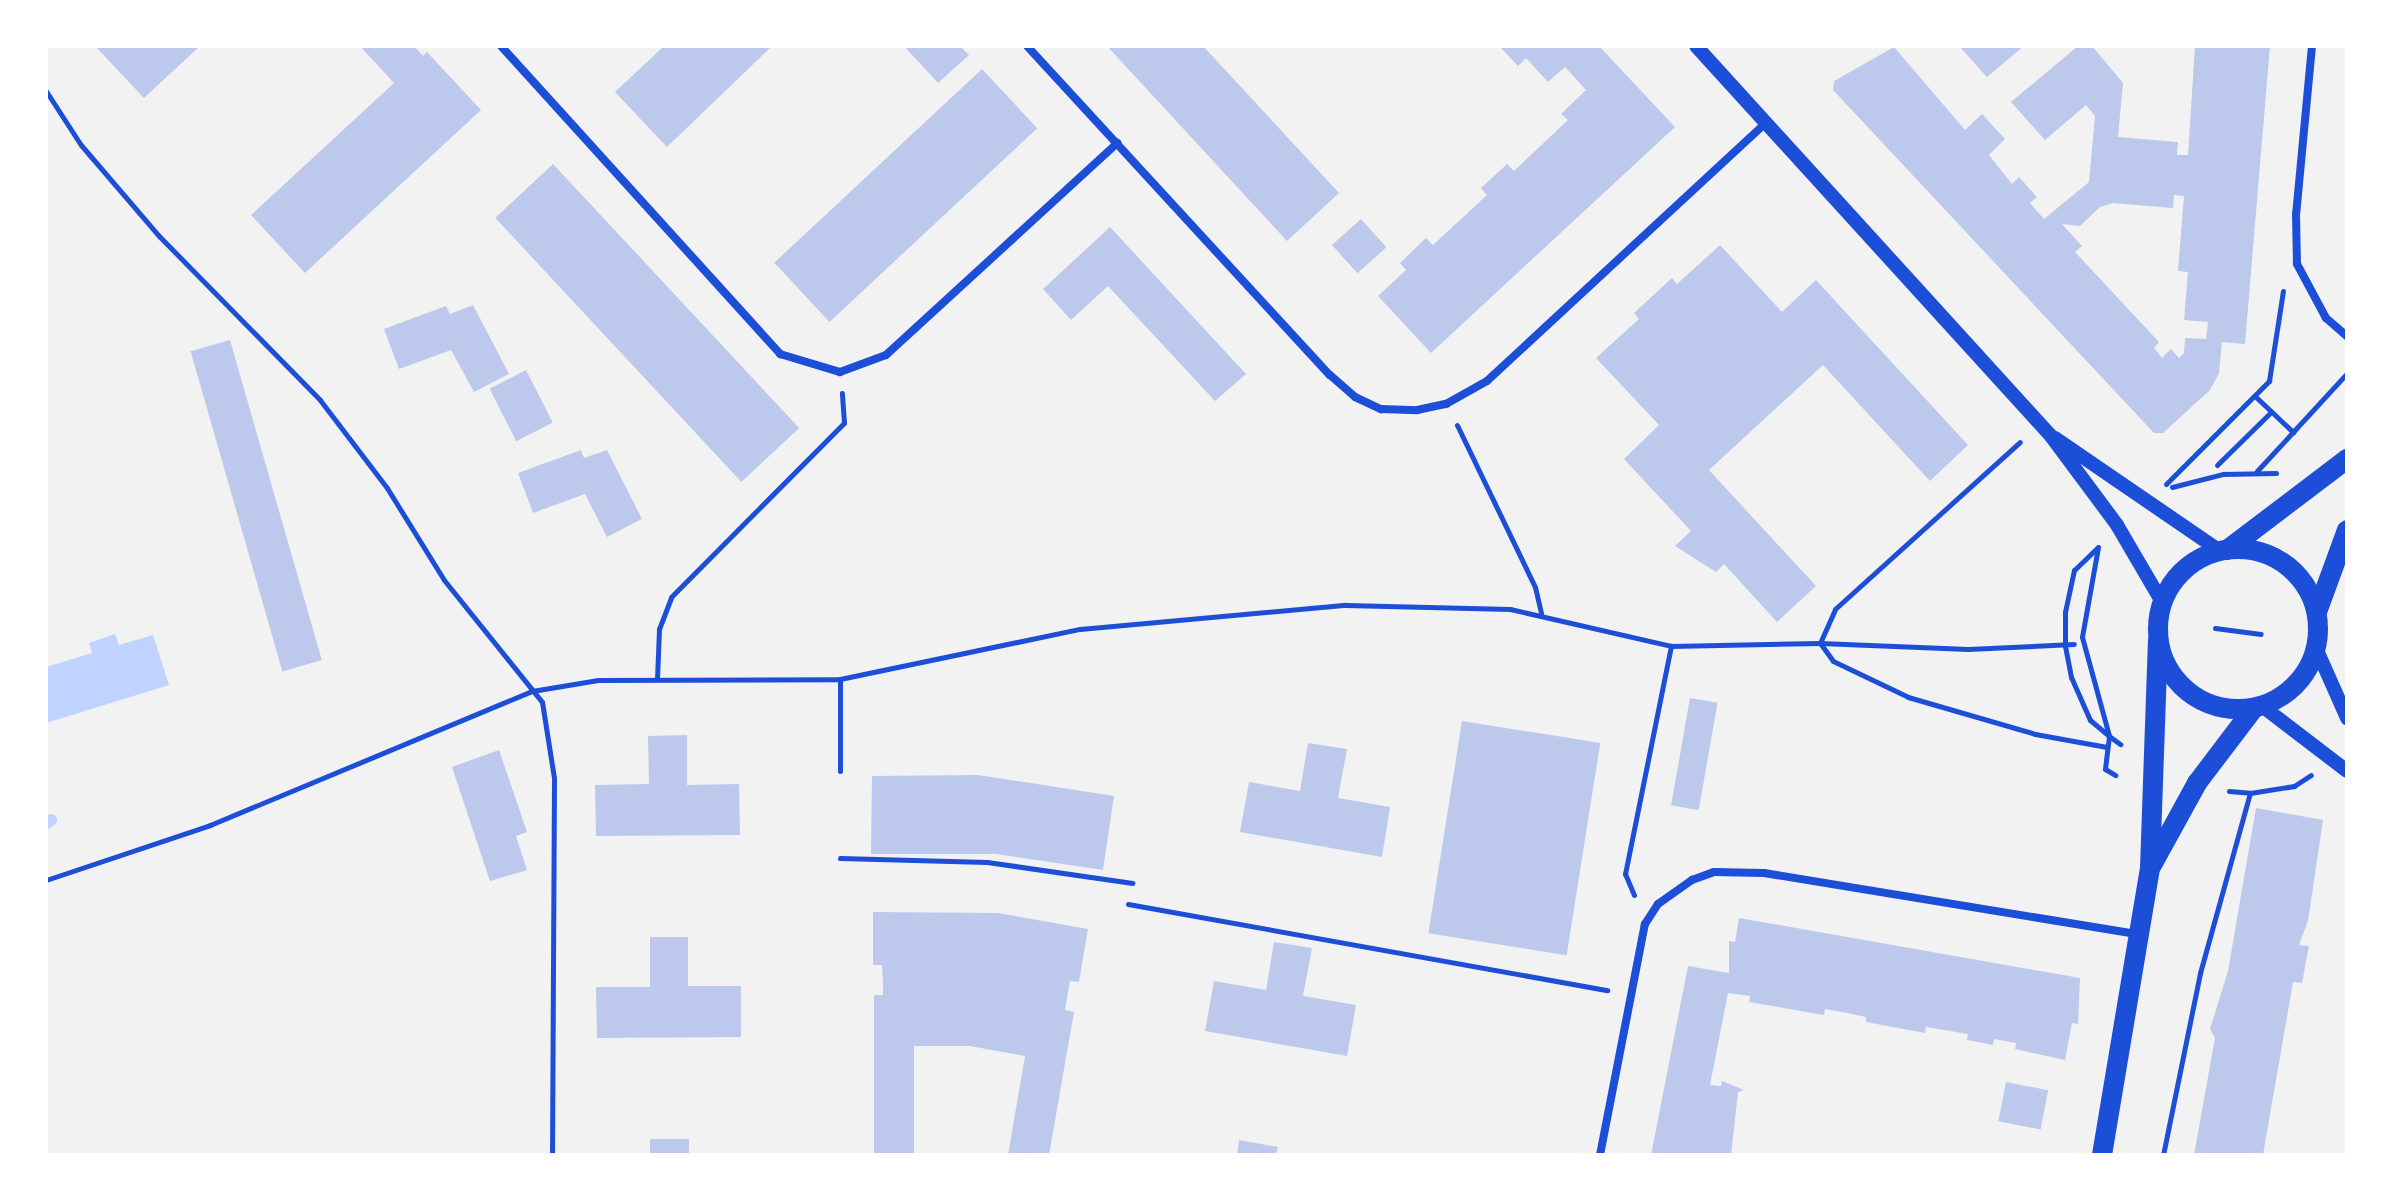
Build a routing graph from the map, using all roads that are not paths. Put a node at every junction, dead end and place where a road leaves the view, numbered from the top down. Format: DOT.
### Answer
graph roads {
  1 [pos="501,46"];
  2 [pos="1027,46"];
  3 [pos="1696,46"];
  4 [pos="2312,46"];
  5 [pos="1766,123"];
  6 [pos="1117,143"];
  7 [pos="2347,336"];
  8 [pos="2051,436"];
  9 [pos="2347,459"];
  10 [pos="2347,530"];
  11 [pos="2224,550"];
  12 [pos="2162,602"];
  13 [pos="2317,612"];
  14 [pos="2158,641"];
  15 [pos="2316,648"];
  16 [pos="2258,707"];
  17 [pos="2347,718"];
  18 [pos="2347,771"];
  19 [pos="2150,868"];
  20 [pos="2138,934"];
  21 [pos="1600,1155"];
  22 [pos="2102,1155"];
  1 -- 6 [label="street"];
  2 -- 6 [label="street"];
  3 -- 5 [label="street"];
  4 -- 7 [label="street"];
  5 -- 6 [label="street"];
  5 -- 8 [label="street"];
  8 -- 11 [label="street"];
  8 -- 12 [label="street"];
  9 -- 11 [label="main road"];
  10 -- 13 [label="main road"];
  11 -- 12 [label="main road"];
  11 -- 13 [label="main road"];
  12 -- 14 [label="main road"];
  13 -- 15 [label="main road"];
  14 -- 16 [label="main road"];
  14 -- 19 [label="main road"];
  15 -- 16 [label="main road"];
  15 -- 17 [label="street"];
  16 -- 18 [label="street"];
  16 -- 19 [label="main road"];
  19 -- 20 [label="main road"];
  20 -- 21 [label="street"];
  20 -- 22 [label="main road"];
}
